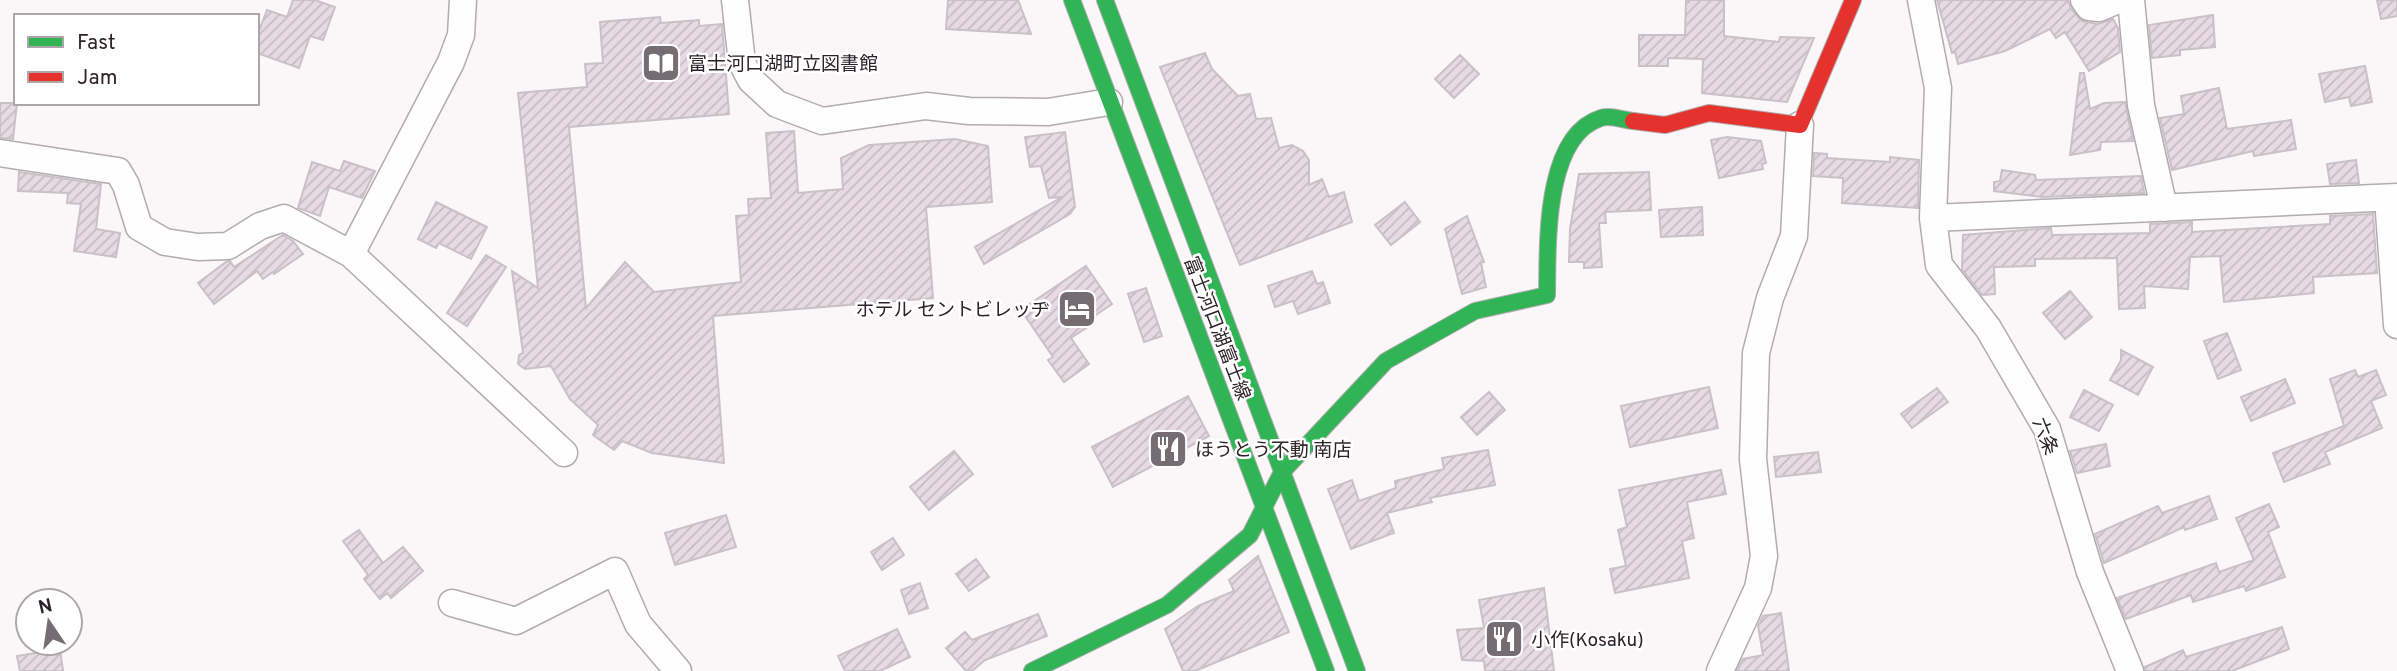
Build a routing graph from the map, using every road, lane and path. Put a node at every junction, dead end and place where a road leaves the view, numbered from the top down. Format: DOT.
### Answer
graph roads {
  1 [pos="463,0"];
  2 [pos="735,0"];
  3 [pos="1072,0"];
  4 [pos="1105,0"];
  5 [pos="1853,0"];
  6 [pos="1921,0"];
  7 [pos="2084,0"];
  8 [pos="2118,0"];
  9 [pos="2131,0"];
  10 [pos="1109,102"];
  11 [pos="1800,125"];
  12 [pos="0,153"];
  13 [pos="2393,197"];
  14 [pos="2164,208"];
  15 [pos="1933,218"];
  16 [pos="351,254"];
  17 [pos="2397,325"];
  18 [pos="564,453"];
  19 [pos="1282,472"];
  20 [pos="1264,505"];
  21 [pos="452,603"];
  22 [pos="678,671"];
  23 [pos="1032,671"];
  24 [pos="1326,671"];
  25 [pos="1357,671"];
  26 [pos="1720,671"];
  27 [pos="2130,671"];
  1 -- 16 [label="street"];
  2 -- 10 [label="street"];
  3 -- 10 [label="main road, 富士河口湖富士線"];
  4 -- 19 [label="main road, 富士河口湖富士線"];
  5 -- 11 [label="main road"];
  6 -- 15 [label="street, 六条"];
  7 -- 8 [label="street"];
  9 -- 14 [label="street"];
  10 -- 20 [label="main road, 富士河口湖富士線"];
  11 -- 19 [label="main road"];
  11 -- 26 [label="street"];
  12 -- 16 [label="street"];
  13 -- 14 [label="street"];
  13 -- 17 [label="street"];
  14 -- 15 [label="street"];
  15 -- 27 [label="street, 六条"];
  16 -- 18 [label="street"];
  19 -- 20 [label="main road"];
  19 -- 25 [label="main road, 富士河口湖富士線"];
  20 -- 23 [label="main road"];
  20 -- 24 [label="main road, 富士河口湖富士線"];
  21 -- 22 [label="street"];
}
